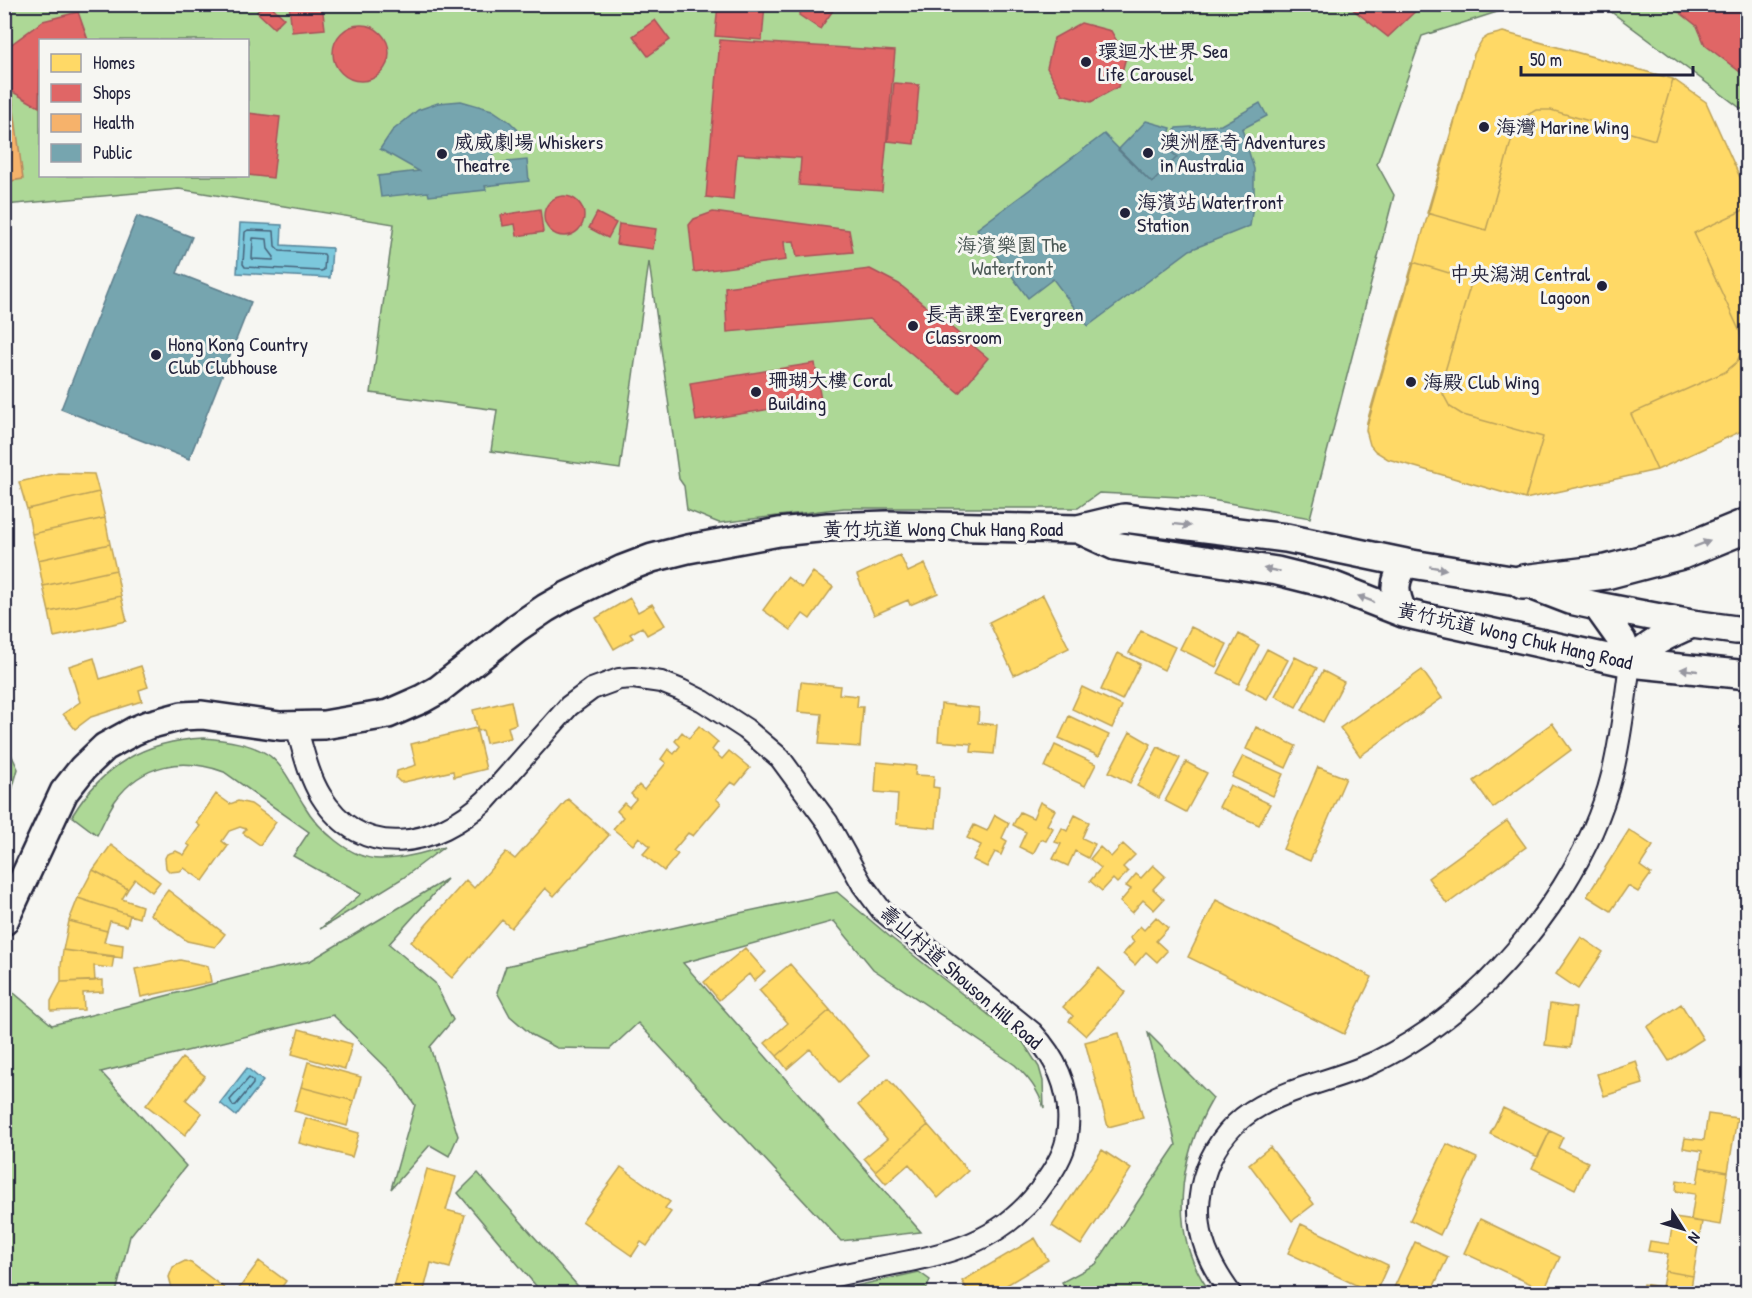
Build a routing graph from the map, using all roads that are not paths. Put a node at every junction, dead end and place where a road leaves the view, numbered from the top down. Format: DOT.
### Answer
graph roads {
  1 [pos="1748,525"];
  2 [pos="1078,529"];
  3 [pos="1406,563"];
  4 [pos="1523,582"];
  5 [pos="1598,606"];
  6 [pos="1403,613"];
  7 [pos="1692,624"];
  8 [pos="1748,630"];
  9 [pos="1630,663"];
  10 [pos="1748,675"];
  11 [pos="288,726"];
  12 [pos="4,921"];
  13 [pos="768,1293"];
  14 [pos="1231,1293"];
  4 -- 1 [label="highway, one-way"];
  2 -- 3 [label="main road, 黃竹坑道 Wong Chuk Hang Road, one-way"];
  6 -- 2 [label="main road, 黃竹坑道 Wong Chuk Hang Road, one-way"];
  2 -- 11 [label="main road, 黃竹坑道 Wong Chuk Hang Road"];
  3 -- 4 [label="main road, 黃竹坑道 Wong Chuk Hang Road, one-way"];
  3 -- 6 [label="main road"];
  4 -- 5 [label="main road, 黃竹坑道 Wong Chuk Hang Road"];
  5 -- 7 [label="main road, 黃竹坑道 Wong Chuk Hang Road"];
  5 -- 9 [label="main road"];
  6 -- 9 [label="main road, 黃竹坑道 Wong Chuk Hang Road"];
  7 -- 8 [label="main road, 黃竹坑道 Wong Chuk Hang Road"];
  7 -- 9 [label="main road"];
  10 -- 9 [label="main road, 黃竹坑道 Wong Chuk Hang Road, one-way"];
  9 -- 14 [label="street"];
  11 -- 12 [label="main road, 黃竹坑道 Wong Chuk Hang Road"];
  11 -- 13 [label="street, 壽山村道 Shouson Hill Road"];
}
